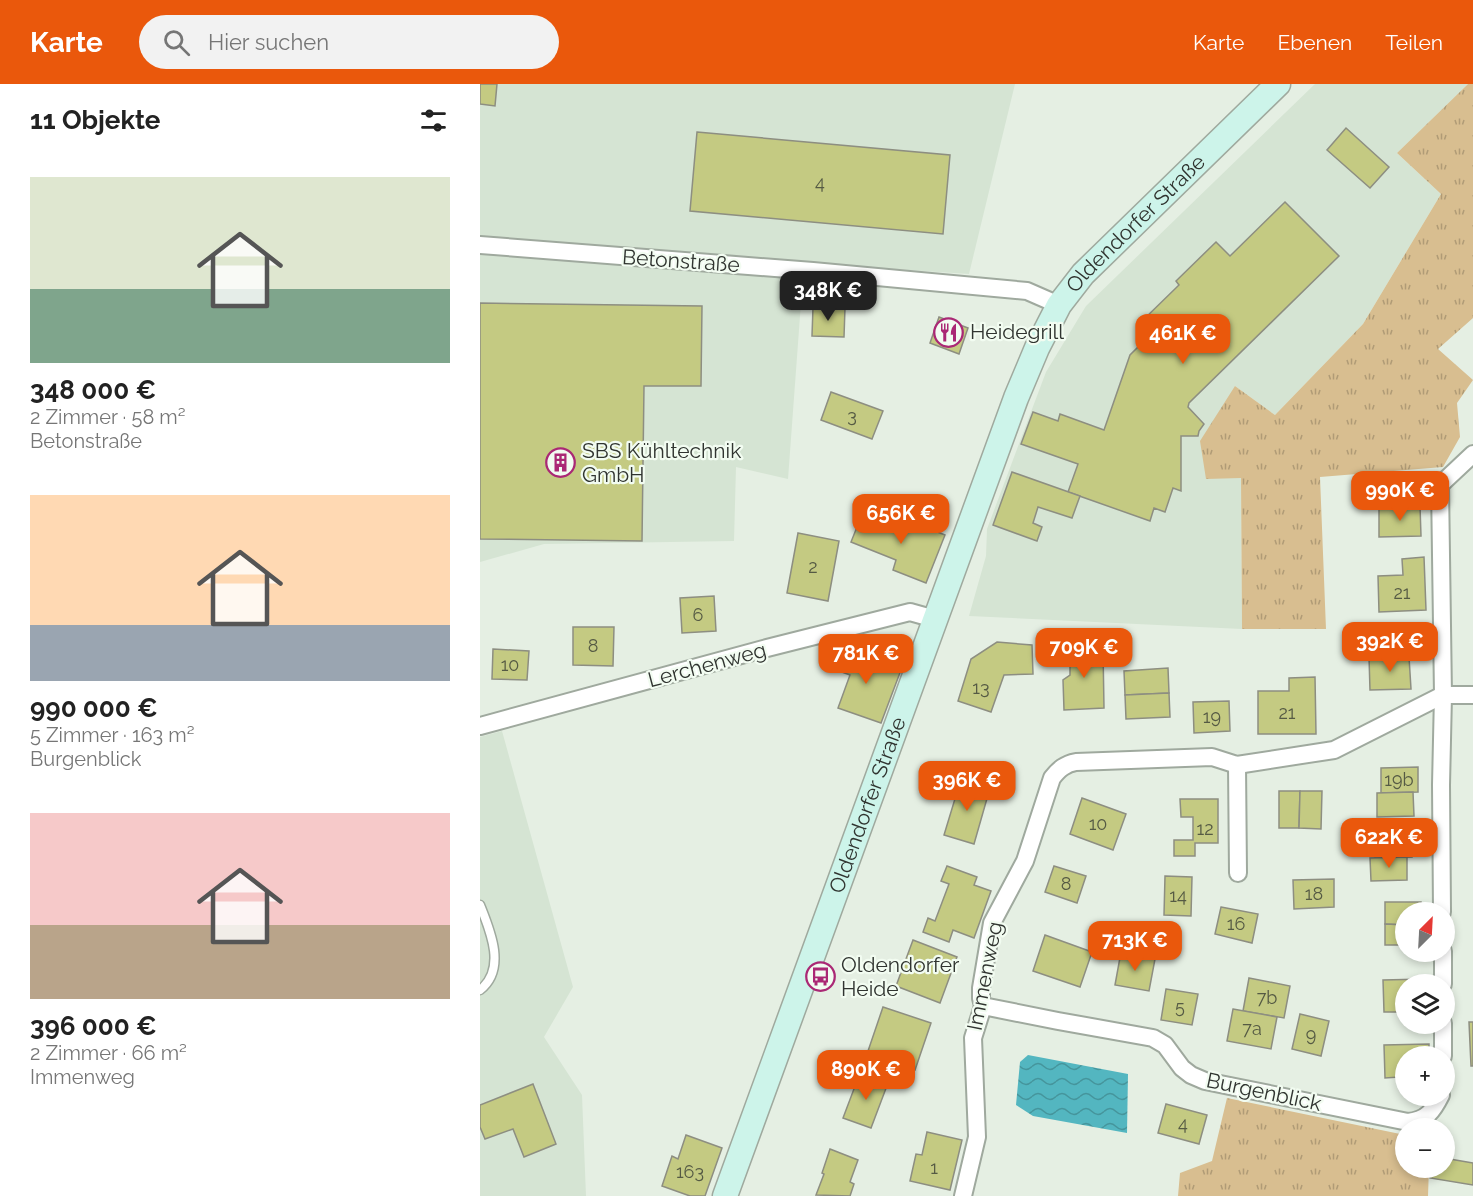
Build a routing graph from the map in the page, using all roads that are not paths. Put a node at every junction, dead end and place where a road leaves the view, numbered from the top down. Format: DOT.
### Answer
graph roads {
  1 [pos="1278,84"];
  2 [pos="480,245"];
  3 [pos="1059,304"];
  4 [pos="1473,454"];
  5 [pos="935,619"];
  6 [pos="1443,695"];
  7 [pos="1473,695"];
  8 [pos="480,726"];
  9 [pos="1237,765"];
  10 [pos="1238,873"];
  11 [pos="1442,902"];
  12 [pos="480,905"];
  13 [pos="480,990"];
  14 [pos="983,1005"];
  15 [pos="1436,1106"];
  16 [pos="725,1196"];
  17 [pos="963,1196"];
  1 -- 3 [label="main road, Oldendorfer Straße"];
  2 -- 3 [label="street, Betonstraße"];
  3 -- 5 [label="main road, Oldendorfer Straße"];
  4 -- 6 [label="street"];
  5 -- 8 [label="street, Lerchenweg"];
  5 -- 16 [label="main road, Oldendorfer Straße"];
  6 -- 7 [label="street, Immenweg"];
  6 -- 9 [label="street, Immenweg"];
  6 -- 11 [label="street"];
  9 -- 10 [label="street"];
  9 -- 14 [label="street, Immenweg"];
  12 -- 13 [label="lane"];
  14 -- 15 [label="street, Burgenblick"];
  14 -- 17 [label="street, Immenweg"];
}
